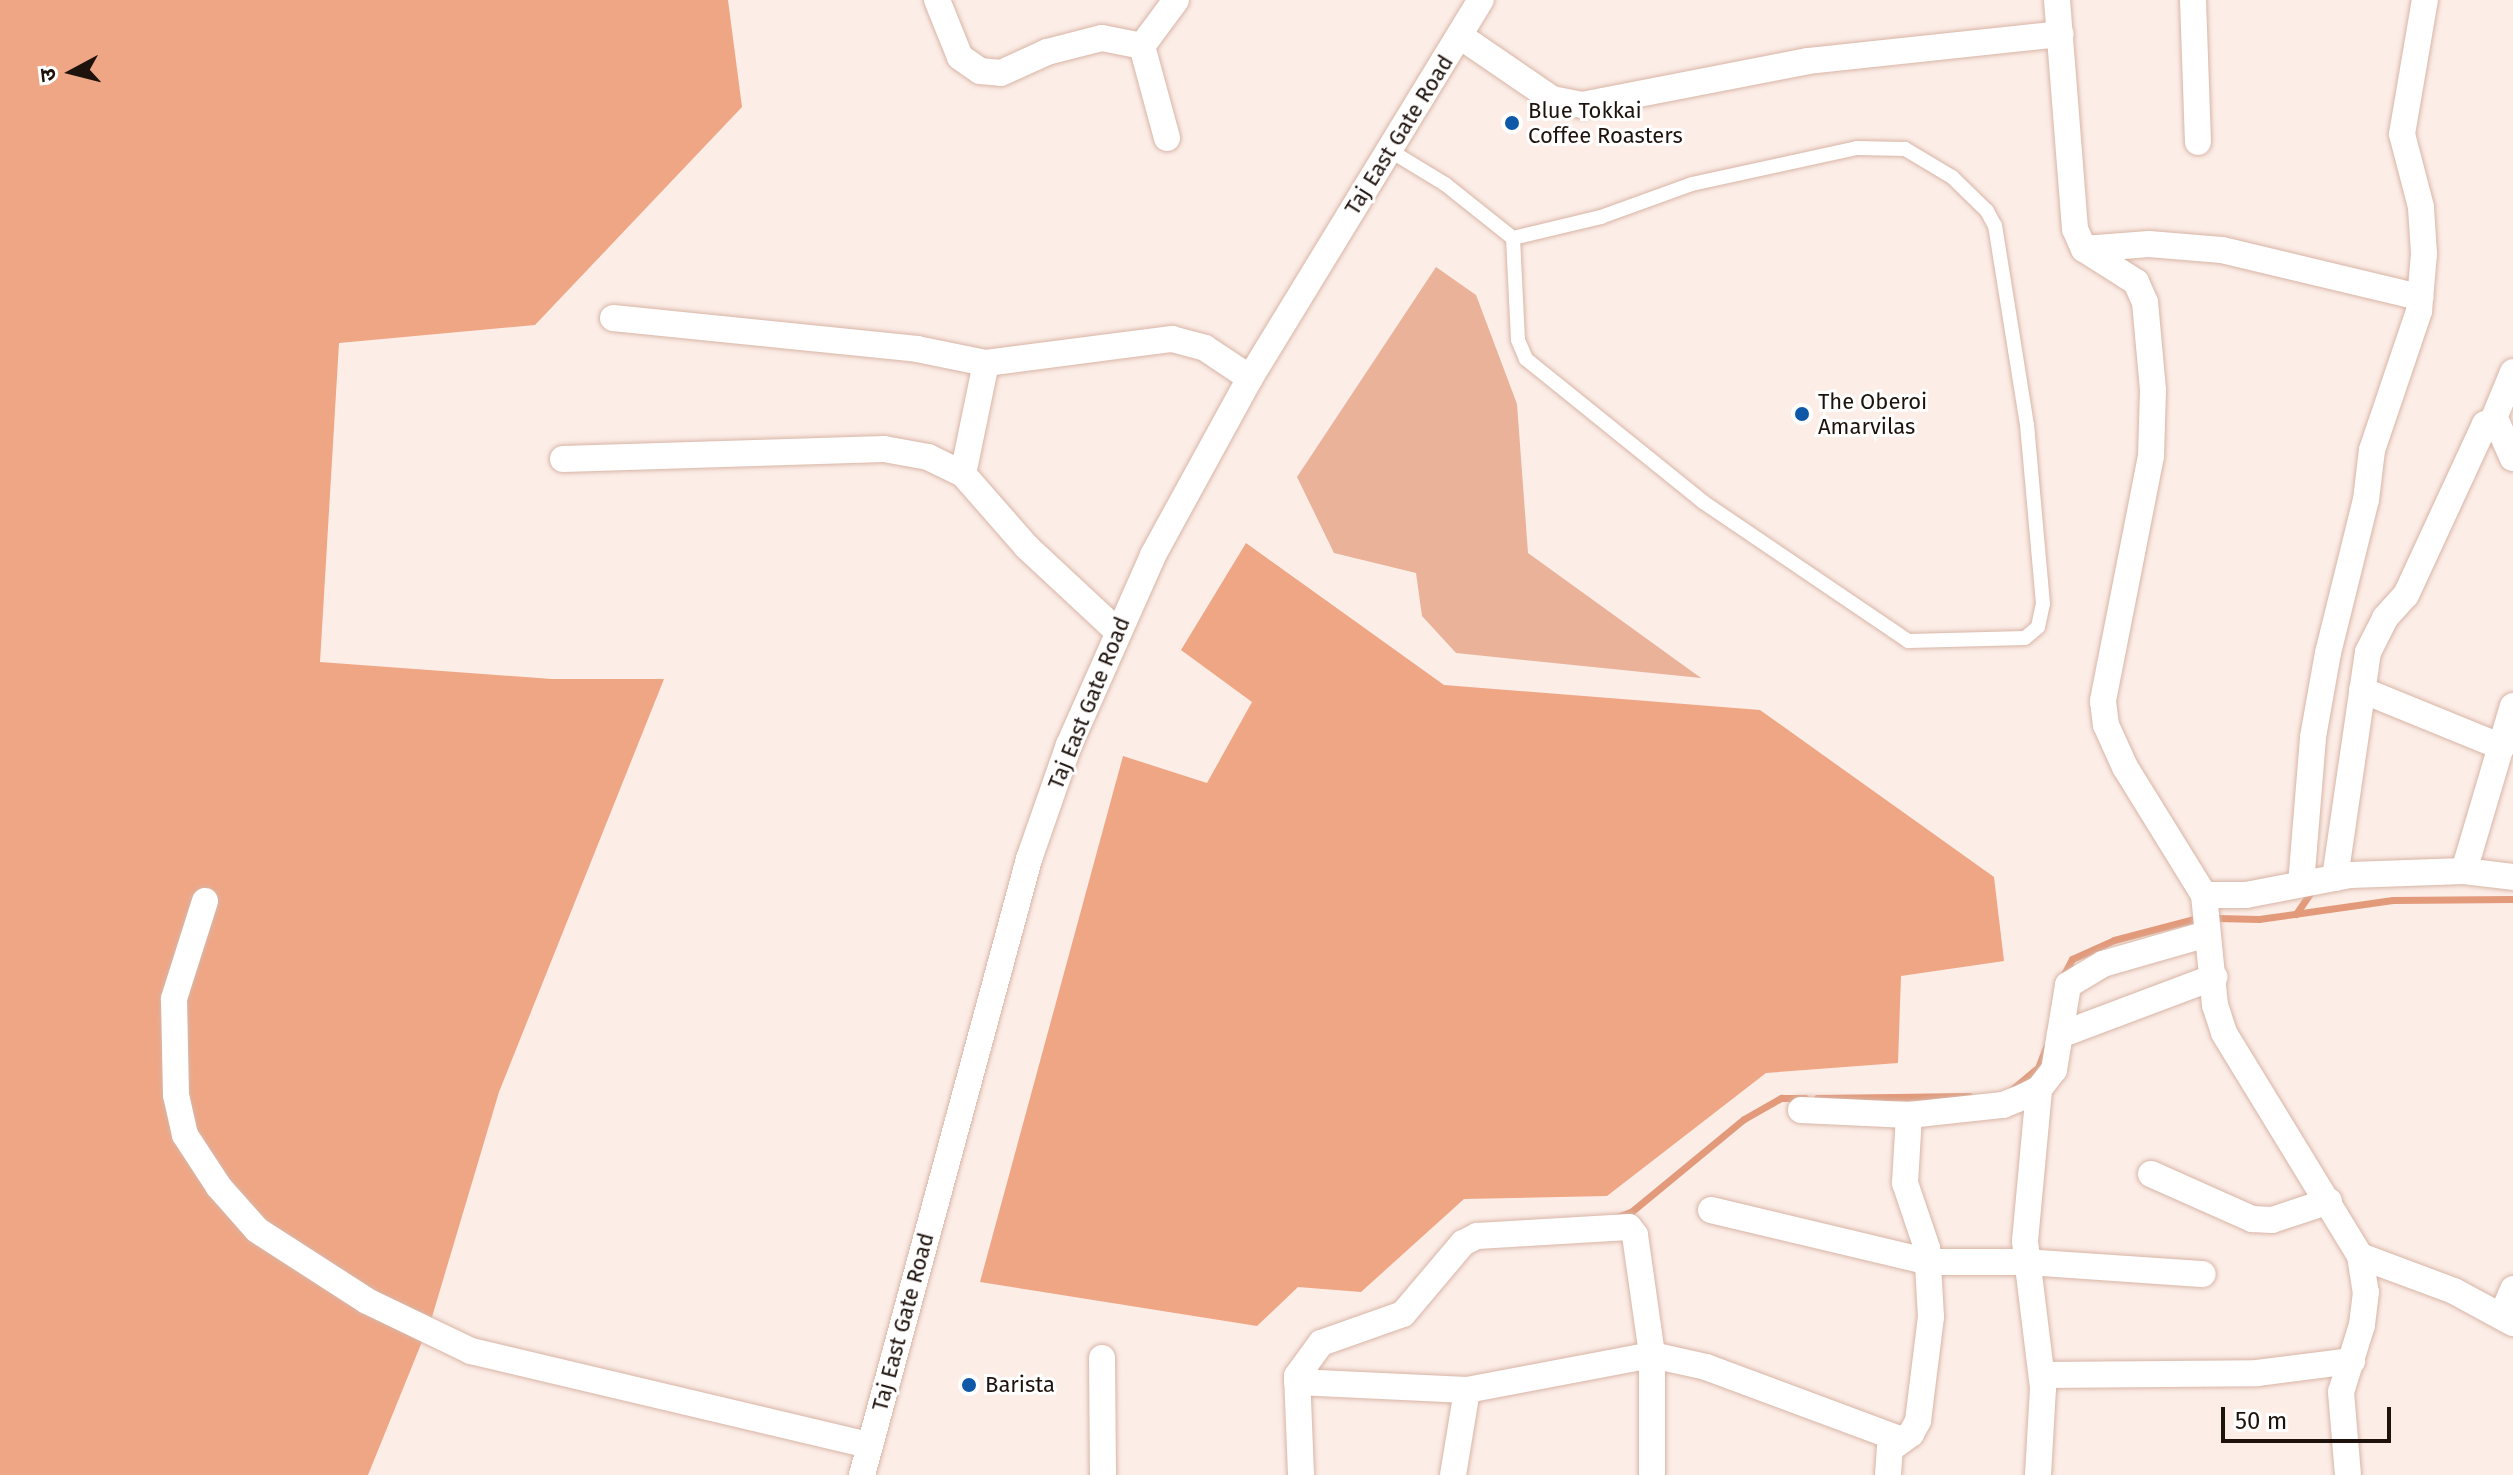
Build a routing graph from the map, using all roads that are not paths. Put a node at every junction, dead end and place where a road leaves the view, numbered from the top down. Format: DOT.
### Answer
graph roads {
  1 [pos="937,0"];
  2 [pos="1176,0"];
  3 [pos="1481,0"];
  4 [pos="2057,0"];
  5 [pos="2193,0"];
  6 [pos="2425,0"];
  7 [pos="2061,34"];
  8 [pos="1460,36"];
  9 [pos="1142,46"];
  10 [pos="1167,138"];
  11 [pos="2198,142"];
  12 [pos="1389,150"];
  13 [pos="1513,238"];
  14 [pos="2084,249"];
  15 [pos="2420,297"];
  16 [pos="613,318"];
  17 [pos="986,363"];
  18 [pos="2513,372"];
  19 [pos="1250,378"];
  20 [pos="2492,423"];
  21 [pos="2513,458"];
  22 [pos="563,459"];
  23 [pos="963,474"];
  24 [pos="1117,631"];
  25 [pos="2362,690"];
  26 [pos="2513,706"];
  27 [pos="2505,755"];
  28 [pos="2464,871"];
  29 [pos="2513,877"];
  30 [pos="2335,878"];
  31 [pos="2301,884"];
  32 [pos="2204,895"];
  33 [pos="205,901"];
  34 [pos="2207,934"];
  35 [pos="2214,977"];
  36 [pos="2060,1035"];
  37 [pos="2039,1089"];
  38 [pos="2003,1105"];
  39 [pos="1801,1110"];
  40 [pos="1909,1115"];
  41 [pos="2038,1116"];
  42 [pos="2151,1174"];
  43 [pos="2329,1201"];
  44 [pos="1711,1210"];
  45 [pos="2360,1256"];
  46 [pos="1929,1262"];
  47 [pos="2026,1262"];
  48 [pos="2203,1274"];
  49 [pos="2510,1308"];
  50 [pos="1652,1355"];
  51 [pos="1102,1358"];
  52 [pos="2352,1361"];
  53 [pos="2043,1375"];
  54 [pos="1297,1382"];
  55 [pos="1467,1390"];
  56 [pos="1902,1440"];
  57 [pos="870,1445"];
  58 [pos="862,1475"];
  59 [pos="1103,1475"];
  60 [pos="1281,1475"];
  61 [pos="1301,1475"];
  62 [pos="1453,1475"];
  63 [pos="1652,1475"];
  64 [pos="1888,1475"];
  65 [pos="2038,1475"];
  66 [pos="2348,1475"];
  1 -- 9 [label="street"];
  2 -- 9 [label="street"];
  3 -- 8 [label="street, Taj East Gate Road"];
  4 -- 7 [label="street"];
  5 -- 11 [label="street"];
  6 -- 15 [label="street"];
  7 -- 8 [label="street"];
  7 -- 14 [label="street"];
  8 -- 12 [label="street, Taj East Gate Road"];
  9 -- 10 [label="street"];
  12 -- 13 [label="lane"];
  12 -- 19 [label="street, Taj East Gate Road"];
  13 -- 13 [label="lane"];
  14 -- 15 [label="street"];
  14 -- 32 [label="street"];
  15 -- 31 [label="street"];
  16 -- 17 [label="street"];
  17 -- 19 [label="street"];
  17 -- 23 [label="street"];
  18 -- 20 [label="street"];
  19 -- 24 [label="street, Taj East Gate Road"];
  20 -- 21 [label="street"];
  20 -- 25 [label="street"];
  22 -- 23 [label="street"];
  23 -- 24 [label="street"];
  24 -- 57 [label="street, Taj East Gate Road"];
  25 -- 27 [label="street"];
  25 -- 30 [label="street"];
  26 -- 27 [label="street"];
  27 -- 28 [label="street"];
  28 -- 29 [label="street"];
  28 -- 30 [label="street"];
  30 -- 31 [label="street"];
  31 -- 32 [label="street"];
  32 -- 34 [label="street"];
  33 -- 57 [label="street"];
  34 -- 35 [label="street"];
  34 -- 36 [label="street"];
  35 -- 36 [label="street"];
  35 -- 43 [label="street"];
  36 -- 37 [label="street"];
  37 -- 38 [label="street"];
  37 -- 41 [label="street"];
  38 -- 40 [label="street"];
  38 -- 41 [label="street"];
  39 -- 40 [label="street"];
  40 -- 46 [label="street"];
  41 -- 47 [label="street"];
  42 -- 43 [label="street"];
  43 -- 45 [label="street"];
  44 -- 46 [label="street"];
  45 -- 49 [label="street"];
  45 -- 52 [label="street"];
  46 -- 47 [label="street"];
  46 -- 56 [label="street"];
  47 -- 48 [label="street"];
  47 -- 53 [label="street"];
  50 -- 54 [label="street"];
  50 -- 55 [label="street"];
  50 -- 56 [label="street"];
  50 -- 63 [label="street"];
  51 -- 59 [label="street"];
  52 -- 53 [label="street"];
  52 -- 66 [label="street"];
  53 -- 65 [label="street"];
  54 -- 55 [label="street"];
  54 -- 61 [label="street"];
  55 -- 62 [label="street"];
  56 -- 64 [label="street"];
  57 -- 58 [label="street, Taj East Gate Road"];
  60 -- 61 [label="street"];
}
